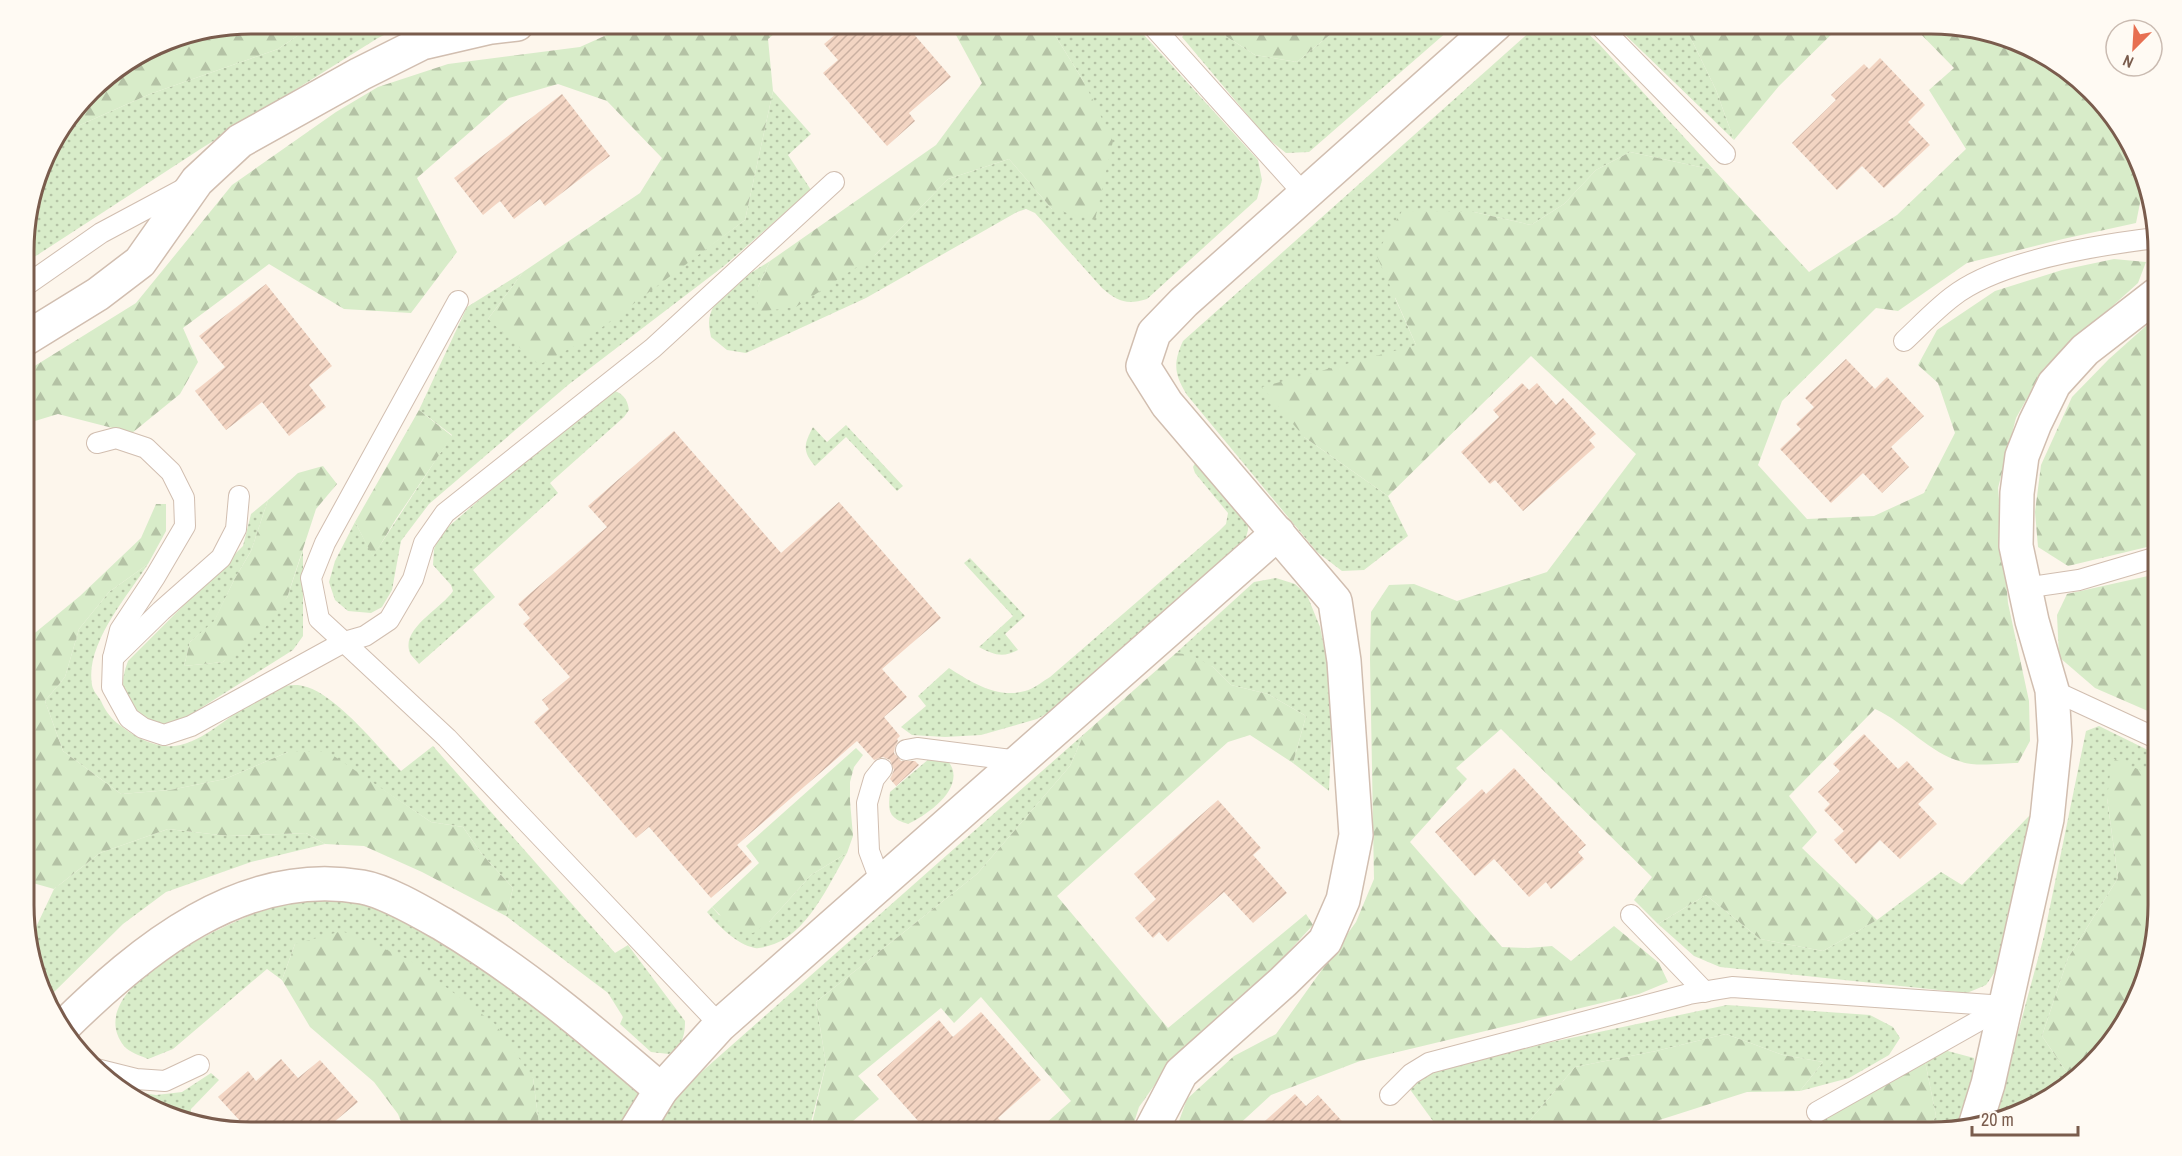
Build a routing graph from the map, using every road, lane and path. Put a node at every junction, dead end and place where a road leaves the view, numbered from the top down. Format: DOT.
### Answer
graph roads {
  1 [pos="463,34"];
  2 [pos="1160,34"];
  3 [pos="1485,34"];
  4 [pos="1608,34"];
  5 [pos="1725,154"];
  6 [pos="197,181"];
  7 [pos="834,182"];
  8 [pos="1305,195"];
  9 [pos="2147,239"];
  10 [pos="34,280"];
  11 [pos="458,301"];
  12 [pos="2148,301"];
  13 [pos="34,333"];
  14 [pos="1904,341"];
  15 [pos="97,443"];
  16 [pos="239,496"];
  17 [pos="1278,533"];
  18 [pos="2148,560"];
  19 [pos="2025,588"];
  20 [pos="344,642"];
  21 [pos="113,658"];
  22 [pos="2052,690"];
  23 [pos="2148,734"];
  24 [pos="906,750"];
  25 [pos="1020,761"];
  26 [pos="882,770"];
  27 [pos="881,884"];
  28 [pos="1631,915"];
  29 [pos="1705,992"];
  30 [pos="2005,1006"];
  31 [pos="69,1021"];
  32 [pos="720,1025"];
  33 [pos="199,1065"];
  34 [pos="116,1074"];
  35 [pos="661,1090"];
  36 [pos="1390,1095"];
  37 [pos="1817,1112"];
  38 [pos="1978,1116"];
  39 [pos="641,1122"];
  40 [pos="1155,1122"];
  1 -- 6 [label="street"];
  2 -- 8 [label="lane"];
  3 -- 8 [label="street"];
  4 -- 5 [label="lane"];
  6 -- 10 [label="lane"];
  6 -- 13 [label="street"];
  7 -- 20 [label="lane"];
  8 -- 17 [label="street"];
  9 -- 14 [label="lane"];
  11 -- 20 [label="lane"];
  12 -- 19 [label="street"];
  15 -- 21 [label="lane"];
  16 -- 21 [label="lane"];
  17 -- 25 [label="street"];
  17 -- 40 [label="street"];
  18 -- 19 [label="lane"];
  19 -- 22 [label="street"];
  20 -- 21 [label="lane"];
  20 -- 32 [label="lane"];
  22 -- 23 [label="lane"];
  22 -- 30 [label="street"];
  24 -- 25 [label="lane"];
  25 -- 27 [label="street"];
  26 -- 27 [label="lane"];
  27 -- 32 [label="street"];
  28 -- 29 [label="lane"];
  29 -- 30 [label="lane"];
  29 -- 36 [label="lane"];
  30 -- 37 [label="lane"];
  30 -- 38 [label="street"];
  31 -- 35 [label="street"];
  32 -- 35 [label="street"];
  33 -- 34 [label="lane"];
  35 -- 39 [label="street"];
}
